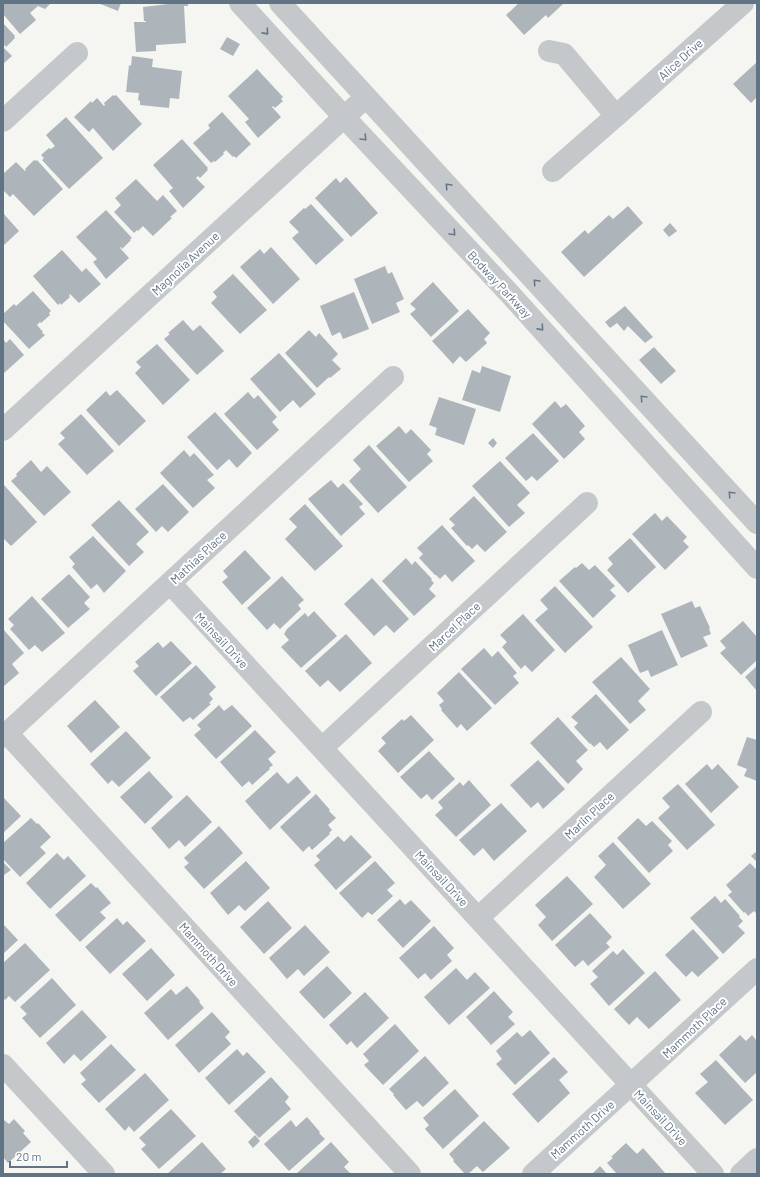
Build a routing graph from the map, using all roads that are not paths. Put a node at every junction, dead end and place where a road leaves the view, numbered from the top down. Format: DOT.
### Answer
graph roads {
  1 [pos="240,3"];
  2 [pos="280,3"];
  3 [pos="743,3"];
  4 [pos="549,51"];
  5 [pos="77,53"];
  6 [pos="366,97"];
  7 [pos="616,116"];
  8 [pos="344,117"];
  9 [pos="3,121"];
  10 [pos="553,171"];
  11 [pos="393,377"];
  12 [pos="3,430"];
  13 [pos="587,503"];
  14 [pos="757,523"];
  15 [pos="757,568"];
  16 [pos="170,583"];
  17 [pos="701,712"];
  18 [pos="5,735"];
  19 [pos="322,748"];
  20 [pos="478,918"];
  21 [pos="757,969"];
  22 [pos="3,1064"];
  23 [pos="631,1085"];
  24 [pos="757,1159"];
  25 [pos="104,1174"];
  26 [pos="410,1174"];
  27 [pos="533,1174"];
  28 [pos="713,1174"];
  29 [pos="741,1174"];
  1 -- 8 [label="street, Bodway Parkway, one-way"];
  2 -- 6 [label="street"];
  3 -- 7 [label="street, Alice Drive"];
  4 -- 7 [label="street"];
  5 -- 9 [label="street"];
  6 -- 8 [label="street, Magnolia Avenue"];
  14 -- 6 [label="street, one-way"];
  7 -- 10 [label="street, Alice Drive"];
  8 -- 12 [label="street, Magnolia Avenue"];
  8 -- 15 [label="street, Bodway Parkway, one-way"];
  11 -- 16 [label="street, Mathias Place"];
  13 -- 19 [label="street, Marcel Place"];
  16 -- 18 [label="street, Mathias Place"];
  16 -- 19 [label="street, Mainsail Drive"];
  17 -- 20 [label="street, Marlin Place"];
  18 -- 26 [label="street, Mammoth Drive"];
  19 -- 20 [label="street, Mainsail Drive"];
  20 -- 23 [label="street, Mainsail Drive"];
  21 -- 23 [label="street, Mammoth Place"];
  22 -- 25 [label="street"];
  23 -- 27 [label="street, Mammoth Drive"];
  23 -- 28 [label="street, Mainsail Drive"];
  24 -- 29 [label="street"];
}
